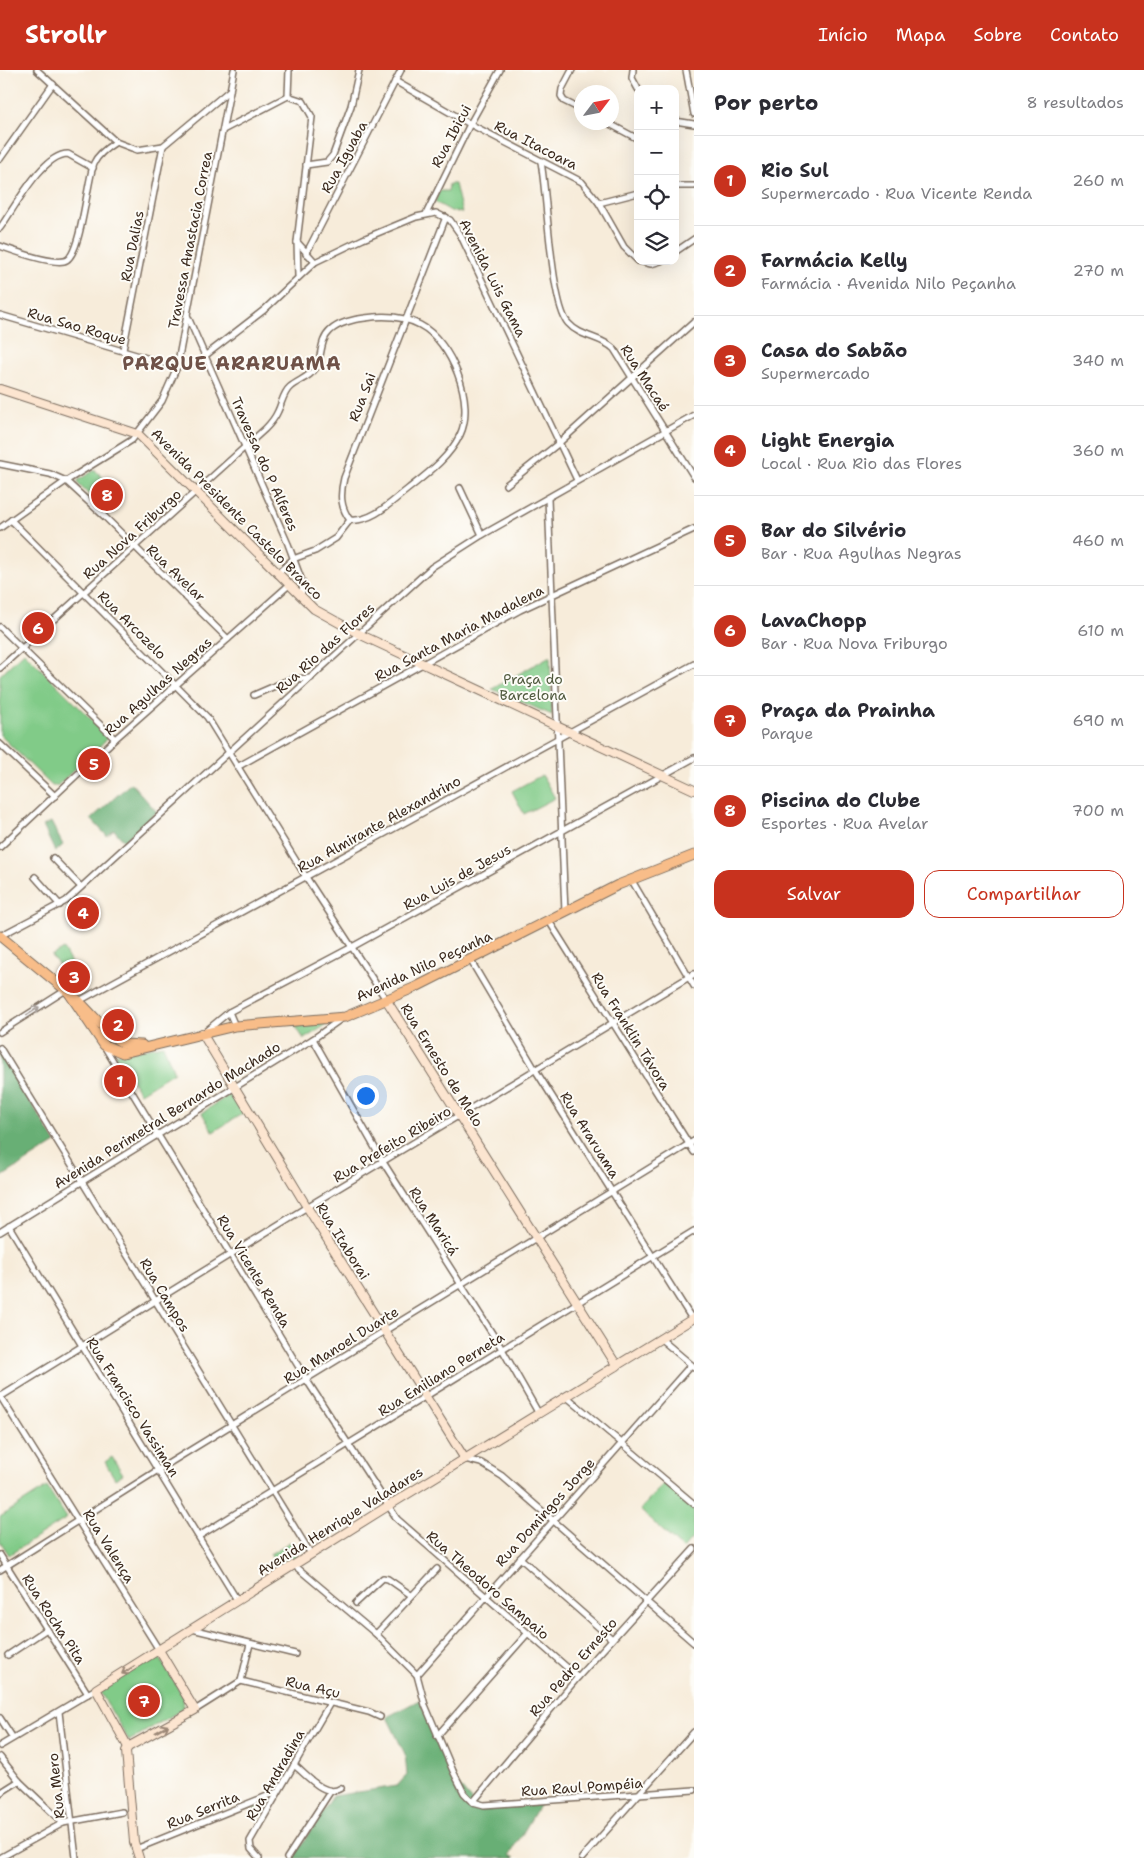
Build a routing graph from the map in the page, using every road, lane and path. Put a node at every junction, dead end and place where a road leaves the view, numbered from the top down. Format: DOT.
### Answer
graph roads {
  1 [pos="37,70"];
  2 [pos="234,70"];
  3 [pos="289,70"];
  4 [pos="359,70"];
  5 [pos="401,70"];
  6 [pos="500,70"];
  7 [pos="572,70"];
  8 [pos="633,70"];
  9 [pos="686,70"];
  10 [pos="395,81"];
  11 [pos="53,84"];
  12 [pos="636,85"];
  13 [pos="691,89"];
  14 [pos="230,90"];
  15 [pos="288,96"];
  16 [pos="574,106"];
  17 [pos="694,114"];
  18 [pos="679,122"];
  19 [pos="470,124"];
  20 [pos="694,124"];
  21 [pos="619,129"];
  22 [pos="222,130"];
  23 [pos="634,137"];
  24 [pos="116,142"];
  25 [pos="163,146"];
  26 [pos="0,159"];
  27 [pos="541,162"];
  28 [pos="306,165"];
  29 [pos="93,168"];
  30 [pos="679,186"];
  31 [pos="694,186"];
  32 [pos="634,194"];
  33 [pos="599,204"];
  34 [pos="426,214"];
  35 [pos="446,217"];
  36 [pos="0,228"];
  37 [pos="694,239"];
  38 [pos="297,242"];
  39 [pos="0,246"];
  40 [pos="679,249"];
  41 [pos="306,254"];
  42 [pos="634,257"];
  43 [pos="315,262"];
  44 [pos="298,276"];
  45 [pos="0,315"];
  46 [pos="187,315"];
  47 [pos="405,319"];
  48 [pos="694,322"];
  49 [pos="122,350"];
  50 [pos="206,355"];
  51 [pos="177,367"];
  52 [pos="632,377"];
  53 [pos="0,389"];
  54 [pos="694,414"];
  55 [pos="665,430"];
  56 [pos="138,434"];
  57 [pos="559,443"];
  58 [pos="244,448"];
  59 [pos="0,464"];
  60 [pos="694,477"];
  61 [pos="577,480"];
  62 [pos="66,481"];
  63 [pos="506,486"];
  64 [pos="460,488"];
  65 [pos="196,492"];
  66 [pos="548,499"];
  67 [pos="11,520"];
  68 [pos="350,520"];
  69 [pos="0,528"];
  70 [pos="694,529"];
  71 [pos="482,534"];
  72 [pos="134,547"];
  73 [pos="293,559"];
  74 [pos="278,574"];
  75 [pos="289,585"];
  76 [pos="84,593"];
  77 [pos="299,595"];
  78 [pos="551,596"];
  79 [pos="0,627"];
  80 [pos="359,634"];
  81 [pos="228,638"];
  82 [pos="22,648"];
  83 [pos="422,663"];
  84 [pos="694,664"];
  85 [pos="0,668"];
  86 [pos="311,678"];
  87 [pos="176,686"];
  88 [pos="254,695"];
  89 [pos="557,726"];
  90 [pos="571,732"];
  91 [pos="115,739"];
  92 [pos="558,740"];
  93 [pos="0,744"];
  94 [pos="229,752"];
  95 [pos="694,758"];
  96 [pos="239,766"];
  97 [pos="664,775"];
  98 [pos="694,790"];
  99 [pos="55,796"];
  100 [pos="562,832"];
  101 [pos="0,847"];
  102 [pos="694,855"];
  103 [pos="52,858"];
  104 [pos="35,877"];
  105 [pos="306,877"];
  106 [pos="630,879"];
  107 [pos="81,886"];
  108 [pos="60,905"];
  109 [pos="565,912"];
  110 [pos="549,921"];
  111 [pos="0,936"];
  112 [pos="352,947"];
  113 [pos="471,961"];
  114 [pos="694,974"];
  115 [pos="689,978"];
  116 [pos="694,986"];
  117 [pos="67,991"];
  118 [pos="387,1001"];
  119 [pos="77,1002"];
  120 [pos="229,1012"];
  121 [pos="345,1016"];
  122 [pos="612,1023"];
  123 [pos="235,1026"];
  124 [pos="96,1028"];
  125 [pos="0,1032"];
  126 [pos="203,1033"];
  127 [pos="313,1039"];
  128 [pos="104,1045"];
  129 [pos="150,1046"];
  130 [pos="0,1048"];
  131 [pos="536,1070"];
  132 [pos="234,1087"];
  133 [pos="460,1116"];
  134 [pos="157,1134"];
  135 [pos="691,1142"];
  136 [pos="694,1152"];
  137 [pos="383,1162"];
  138 [pos="82,1180"];
  139 [pos="612,1192"];
  140 [pos="307,1207"];
  141 [pos="9,1226"];
  142 [pos="694,1231"];
  143 [pos="0,1232"];
  144 [pos="535,1237"];
  145 [pos="231,1254"];
  146 [pos="653,1256"];
  147 [pos="461,1283"];
  148 [pos="155,1302"];
  149 [pos="578,1304"];
  150 [pos="693,1319"];
  151 [pos="385,1331"];
  152 [pos="661,1339"];
  153 [pos="82,1347"];
  154 [pos="502,1349"];
  155 [pos="617,1366"];
  156 [pos="693,1366"];
  157 [pos="306,1379"];
  158 [pos="0,1397"];
  159 [pos="426,1397"];
  160 [pos="567,1397"];
  161 [pos="540,1414"];
  162 [pos="232,1425"];
  163 [pos="623,1442"];
  164 [pos="350,1443"];
  165 [pos="466,1459"];
  166 [pos="158,1470"];
  167 [pos="273,1491"];
  168 [pos="694,1504"];
  169 [pos="388,1506"];
  170 [pos="79,1520"];
  171 [pos="552,1521"];
  172 [pos="199,1536"];
  173 [pos="694,1549"];
  174 [pos="311,1554"];
  175 [pos="0,1555"];
  176 [pos="520,1558"];
  177 [pos="294,1565"];
  178 [pos="6,1566"];
  179 [pos="437,1569"];
  180 [pos="0,1570"];
  181 [pos="411,1595"];
  182 [pos="485,1597"];
  183 [pos="237,1600"];
  184 [pos="356,1602"];
  185 [pos="647,1602"];
  186 [pos="47,1629"];
  187 [pos="192,1629"];
  188 [pos="376,1634"];
  189 [pos="527,1634"];
  190 [pos="612,1639"];
  191 [pos="694,1643"];
  192 [pos="250,1644"];
  193 [pos="159,1650"];
  194 [pos="295,1654"];
  195 [pos="8,1655"];
  196 [pos="417,1675"];
  197 [pos="578,1677"];
  198 [pos="241,1681"];
  199 [pos="96,1689"];
  200 [pos="88,1694"];
  201 [pos="330,1703"];
  202 [pos="195,1710"];
  203 [pos="59,1712"];
  204 [pos="380,1717"];
  205 [pos="0,1718"];
  206 [pos="694,1732"];
  207 [pos="438,1736"];
  208 [pos="13,1738"];
  209 [pos="0,1746"];
  210 [pos="128,1747"];
  211 [pos="0,1757"];
  212 [pos="294,1765"];
  213 [pos="20,1781"];
  214 [pos="339,1789"];
  215 [pos="694,1790"];
  216 [pos="278,1791"];
  217 [pos="330,1792"];
  218 [pos="0,1793"];
  219 [pos="639,1795"];
  220 [pos="473,1802"];
  221 [pos="122,1812"];
  222 [pos="71,1821"];
  223 [pos="63,1823"];
  224 [pos="136,1849"];
  225 [pos="0,1858"];
  226 [pos="76,1858"];
  227 [pos="139,1858"];
  228 [pos="259,1858"];
  229 [pos="287,1858"];
  230 [pos="582,1858"];
  1 -- 11 [label="street"];
  2 -- 14 [label="street, Travessa Anastacia Correa"];
  3 -- 15 [label="street"];
  4 -- 28 [label="street"];
  5 -- 10 [label="street, Rua Iguaba"];
  6 -- 19 [label="street, Rua Ibicui"];
  7 -- 16 [label="street"];
  8 -- 12 [label="street"];
  9 -- 13 [label="street"];
  10 -- 19 [label="street, Rua Itacoara"];
  10 -- 41 [label="street, Rua Iguaba"];
  11 -- 24 [label="street"];
  11 -- 26 [label="street"];
  13 -- 17 [label="street"];
  14 -- 22 [label="street, Travessa Anastacia Correa"];
  14 -- 25 [label="street"];
  15 -- 22 [label="street"];
  15 -- 28 [label="street"];
  18 -- 20 [label="street"];
  19 -- 27 [label="street, Rua Itacoara"];
  19 -- 34 [label="street, Rua Ibicui"];
  21 -- 23 [label="street"];
  22 -- 46 [label="street, Travessa Anastacia Correa"];
  24 -- 25 [label="street"];
  24 -- 29 [label="street"];
  25 -- 49 [label="street, Rua Dalias"];
  27 -- 33 [label="street, Rua Itacoara"];
  27 -- 52 [label="street, Rua Macaé"];
  28 -- 38 [label="street"];
  29 -- 36 [label="street"];
  29 -- 39 [label="street"];
  30 -- 31 [label="street"];
  32 -- 33 [label="street"];
  33 -- 42 [label="street, Rua Itacoara"];
  34 -- 35 [label="street, Avenida Luis Gama"];
  34 -- 43 [label="street"];
  35 -- 47 [label="street, Rua Sai"];
  35 -- 57 [label="street, Avenida Luis Gama"];
  37 -- 40 [label="street"];
  38 -- 41 [label="street"];
  38 -- 44 [label="street"];
  41 -- 43 [label="street"];
  43 -- 44 [label="street"];
  44 -- 50 [label="street"];
  45 -- 49 [label="street, Rua Sao Roque"];
  46 -- 50 [label="street, Travessa do P Alferes"];
  46 -- 51 [label="street, Travessa Anastacia Correa"];
  47 -- 58 [label="street, Rua Nova Friburgo"];
  47 -- 68 [label="street, Rua Sai"];
  47 -- 68 [label="street"];
  48 -- 52 [label="street"];
  49 -- 51 [label="street, Rua Sao Roque"];
  50 -- 58 [label="street, Travessa do P Alferes"];
  51 -- 56 [label="street, Travessa Anastacia Correa"];
  52 -- 55 [label="street, Rua Macaé"];
  52 -- 57 [label="street"];
  53 -- 56 [label="street, Avenida Presidente Castelo Branco"];
  54 -- 55 [label="street, Rua Rio das Flores"];
  55 -- 60 [label="street, Rua Macaé"];
  55 -- 61 [label="street, Rua Rio das Flores"];
  56 -- 62 [label="street, Travessa Anastacia Correa"];
  56 -- 65 [label="street, Avenida Presidente Castelo Branco"];
  57 -- 61 [label="street, Avenida Luis Gama"];
  57 -- 63 [label="street"];
  58 -- 65 [label="street, Rua Nova Friburgo"];
  58 -- 73 [label="street, Travessa do P Alferes"];
  59 -- 62 [label="street"];
  61 -- 66 [label="street, Rua Rio das Flores"];
  62 -- 67 [label="street, Travessa Anastacia Correa"];
  62 -- 72 [label="street, Rua Avelar"];
  64 -- 71 [label="street"];
  65 -- 72 [label="street, Rua Nova Friburgo"];
  65 -- 74 [label="street, Avenida Presidente Castelo Branco"];
  66 -- 71 [label="street, Rua Rio das Flores"];
  66 -- 78 [label="street"];
  67 -- 69 [label="street, Travessa Anastacia Correa"];
  67 -- 76 [label="street, Rua Arcozelo"];
  68 -- 73 [label="street"];
  70 -- 78 [label="street, Rua Santa Maria Madalena"];
  71 -- 80 [label="street, Rua Rio das Flores"];
  72 -- 76 [label="street, Rua Nova Friburgo"];
  72 -- 81 [label="street, Rua Avelar"];
  73 -- 74 [label="street"];
  73 -- 77 [label="street, Travessa do P Alferes"];
  74 -- 75 [label="street, Avenida Presidente Castelo Branco"];
  75 -- 77 [label="street, Avenida Presidente Castelo Branco"];
  75 -- 81 [label="street, Rua Agulhas Negras"];
  76 -- 82 [label="street, Rua Nova Friburgo"];
  76 -- 87 [label="street, Rua Arcozelo"];
  77 -- 80 [label="street, Avenida Presidente Castelo Branco"];
  78 -- 83 [label="street, Rua Santa Maria Madalena"];
  78 -- 89 [label="street"];
  79 -- 82 [label="street"];
  80 -- 83 [label="street, Avenida Presidente Castelo Branco"];
  80 -- 86 [label="street, Rua Rio das Flores"];
  81 -- 87 [label="street, Rua Agulhas Negras"];
  82 -- 85 [label="street, Rua Nova Friburgo"];
  82 -- 91 [label="street"];
  83 -- 89 [label="street, Avenida Presidente Castelo Branco"];
  83 -- 96 [label="street, Rua Santa Maria Madalena"];
  84 -- 90 [label="street, Rua Almirante Alexandrino"];
  86 -- 88 [label="street"];
  86 -- 94 [label="street, Rua Rio das Flores"];
  87 -- 91 [label="street, Rua Agulhas Negras"];
  87 -- 94 [label="street, Rua Arcozelo"];
  89 -- 90 [label="street, Avenida Presidente Castelo Branco"];
  89 -- 92 [label="street"];
  90 -- 92 [label="street, Rua Almirante Alexandrino"];
  90 -- 97 [label="street, Avenida Presidente Castelo Branco"];
  91 -- 99 [label="street, Rua Agulhas Negras"];
  92 -- 100 [label="street"];
  92 -- 105 [label="street, Rua Almirante Alexandrino"];
  93 -- 99 [label="street"];
  94 -- 96 [label="street, Rua Ernesto de Melo"];
  94 -- 107 [label="street, Rua Rio das Flores"];
  95 -- 97 [label="street, Rua Luis de Jesus"];
  96 -- 105 [label="street, Rua Ernesto de Melo"];
  97 -- 98 [label="street, Avenida Presidente Castelo Branco"];
  97 -- 100 [label="street, Rua Luis de Jesus"];
  99 -- 101 [label="street, Rua Agulhas Negras"];
  100 -- 109 [label="street"];
  100 -- 112 [label="street, Rua Luis de Jesus"];
  102 -- 106 [label="main road, Avenida Nilo Peçanha"];
  103 -- 107 [label="street"];
  104 -- 108 [label="street"];
  105 -- 112 [label="street, Rua Ernesto de Melo"];
  105 -- 119 [label="street, Rua Almirante Alexandrino"];
  106 -- 109 [label="main road, Avenida Nilo Peçanha"];
  106 -- 115 [label="street"];
  107 -- 108 [label="street, Rua Rio das Flores"];
  108 -- 111 [label="street, Rua Rio das Flores"];
  109 -- 110 [label="main road, Avenida Nilo Peçanha"];
  110 -- 113 [label="main road, Avenida Nilo Peçanha"];
  110 -- 122 [label="street, Rua Franklin Távora"];
  111 -- 117 [label="main road, Avenida Nilo Peçanha"];
  112 -- 118 [label="street, Rua Ernesto de Melo"];
  112 -- 120 [label="street, Rua Luis de Jesus"];
  113 -- 118 [label="main road, Avenida Nilo Peçanha"];
  113 -- 131 [label="street, Rua Araruama"];
  114 -- 115 [label="street, Rua Prefeito Ribeiro"];
  115 -- 116 [label="street"];
  115 -- 122 [label="street, Rua Prefeito Ribeiro"];
  117 -- 119 [label="main road, Avenida Nilo Peçanha"];
  125 -- 117 [label="street, one-way"];
  118 -- 121 [label="main road, Avenida Nilo Peçanha"];
  118 -- 133 [label="street, Rua Ernesto de Melo"];
  119 -- 124 [label="main road, Avenida Nilo Peçanha"];
  120 -- 123 [label="street"];
  120 -- 126 [label="street, Rua Luis de Jesus"];
  121 -- 123 [label="main road, Avenida Nilo Peçanha"];
  121 -- 127 [label="street, Avenida Perimetral Bernardo Machado"];
  122 -- 131 [label="street, Rua Prefeito Ribeiro"];
  122 -- 135 [label="street, Rua Franklin Távora"];
  123 -- 126 [label="main road, Avenida Nilo Peçanha"];
  124 -- 128 [label="main road, Avenida Nilo Peçanha"];
  124 -- 129 [label="main road, Avenida Nilo Peçanha"];
  126 -- 129 [label="main road, Avenida Nilo Peçanha"];
  126 -- 132 [label="street, Rua Itaborai"];
  127 -- 132 [label="street, Avenida Perimetral Bernardo Machado"];
  127 -- 137 [label="street, Rua Maricá"];
  128 -- 129 [label="main road, Avenida Nilo Peçanha"];
  128 -- 134 [label="street, Rua Vicente Renda"];
  130 -- 138 [label="street, Rua Campos"];
  131 -- 133 [label="street, Rua Prefeito Ribeiro"];
  131 -- 139 [label="street, Rua Araruama"];
  132 -- 134 [label="street, Avenida Perimetral Bernardo Machado"];
  132 -- 140 [label="street, Rua Itaborai"];
  133 -- 137 [label="street, Rua Prefeito Ribeiro"];
  133 -- 144 [label="street, Rua Ernesto de Melo"];
  134 -- 138 [label="street, Avenida Perimetral Bernardo Machado"];
  134 -- 145 [label="street, Rua Vicente Renda"];
  135 -- 136 [label="street, Rua Franklin Távora"];
  135 -- 139 [label="street, Rua Manoel Duarte"];
  137 -- 140 [label="street, Rua Prefeito Ribeiro"];
  137 -- 147 [label="street, Rua Maricá"];
  138 -- 141 [label="street, Avenida Perimetral Bernardo Machado"];
  138 -- 148 [label="street, Rua Campos"];
  139 -- 144 [label="street, Rua Manoel Duarte"];
  139 -- 146 [label="street, Rua Araruama"];
  140 -- 145 [label="street, Rua Prefeito Ribeiro"];
  140 -- 151 [label="street, Rua Itaborai"];
  141 -- 143 [label="street, Avenida Perimetral Bernardo Machado"];
  141 -- 153 [label="street, Rua Francisco Vassiman"];
  142 -- 146 [label="street, Rua Emiliano Perneta"];
  144 -- 147 [label="street, Rua Manoel Duarte"];
  144 -- 149 [label="street, Rua Ernesto de Melo"];
  145 -- 148 [label="street, Rua Prefeito Ribeiro"];
  145 -- 157 [label="street, Rua Vicente Renda"];
  146 -- 149 [label="street, Rua Emiliano Perneta"];
  146 -- 150 [label="street, Rua Araruama"];
  147 -- 151 [label="street, Rua Manoel Duarte"];
  147 -- 154 [label="street, Rua Maricá"];
  148 -- 153 [label="street, Rua Prefeito Ribeiro"];
  148 -- 162 [label="street, Rua Campos"];
  149 -- 154 [label="street, Rua Emiliano Perneta"];
  149 -- 155 [label="street, Rua Ernesto de Melo"];
  150 -- 152 [label="street, Avenida Henrique Valadares"];
  151 -- 157 [label="street, Rua Manoel Duarte"];
  151 -- 159 [label="street, Rua Itaborai"];
  152 -- 155 [label="street, Avenida Henrique Valadares"];
  152 -- 156 [label="street"];
  153 -- 158 [label="street, Rua Prefeito Ribeiro"];
  153 -- 166 [label="street, Rua Francisco Vassiman"];
  154 -- 159 [label="street, Rua Emiliano Perneta"];
  154 -- 161 [label="street, Rua Maricá"];
  155 -- 160 [label="street, Avenida Henrique Valadares"];
  156 -- 163 [label="street, Rua Domingos Jorge"];
  157 -- 162 [label="street, Rua Manoel Duarte"];
  157 -- 164 [label="street, Rua Vicente Renda"];
  158 -- 170 [label="street, Rua Valença"];
  159 -- 164 [label="street, Rua Emiliano Perneta"];
  159 -- 165 [label="street, Rua Itaborai"];
  160 -- 161 [label="street, Avenida Henrique Valadares"];
  160 -- 163 [label="street"];
  161 -- 165 [label="street, Avenida Henrique Valadares"];
  162 -- 166 [label="street, Rua Manoel Duarte"];
  162 -- 167 [label="street, Rua Campos"];
  163 -- 168 [label="street"];
  163 -- 171 [label="street, Rua Domingos Jorge"];
  164 -- 167 [label="street, Rua Emiliano Perneta"];
  164 -- 169 [label="street, Rua Vicente Renda"];
  165 -- 169 [label="street, Avenida Henrique Valadares"];
  165 -- 171 [label="street"];
  166 -- 170 [label="street, Rua Manoel Duarte"];
  166 -- 172 [label="street, Rua Francisco Vassiman"];
  167 -- 172 [label="street, Rua Emiliano Perneta"];
  167 -- 174 [label="street, Rua Campos"];
  169 -- 174 [label="street, Avenida Henrique Valadares"];
  169 -- 182 [label="street, Rua Theodoro Sampaio"];
  170 -- 178 [label="street, Rua Manoel Duarte"];
  170 -- 193 [label="street, Rua Valença"];
  171 -- 176 [label="street, Rua Domingos Jorge"];
  171 -- 185 [label="street"];
  172 -- 183 [label="street, Rua Francisco Vassiman"];
  173 -- 185 [label="street, Rua Pedro Ernesto"];
  174 -- 177 [label="street, Avenida Henrique Valadares"];
  175 -- 178 [label="street, Rua Rocha Pita"];
  176 -- 182 [label="street, Rua Domingos Jorge"];
  176 -- 190 [label="street"];
  177 -- 183 [label="street, Avenida Henrique Valadares"];
  177 -- 188 [label="street"];
  178 -- 180 [label="street, Rua Manoel Duarte"];
  178 -- 186 [label="street, Rua Rocha Pita"];
  179 -- 181 [label="street"];
  181 -- 184 [label="street"];
  181 -- 188 [label="street"];
  182 -- 189 [label="street, Rua Theodoro Sampaio"];
  182 -- 196 [label="street, Rua Domingos Jorge"];
  183 -- 187 [label="street, Avenida Henrique Valadares"];
  185 -- 190 [label="street, Rua Pedro Ernesto"];
  185 -- 191 [label="street"];
  186 -- 195 [label="street"];
  186 -- 200 [label="street, Rua Rocha Pita"];
  187 -- 192 [label="street"];
  187 -- 193 [label="street, Avenida Henrique Valadares"];
  188 -- 196 [label="street"];
  189 -- 197 [label="street, Rua Theodoro Sampaio"];
  189 -- 207 [label="street"];
  190 -- 197 [label="street, Rua Pedro Ernesto"];
  192 -- 194 [label="street"];
  192 -- 198 [label="street"];
  193 -- 199 [label="street, Avenida Henrique Valadares, one-way"];
  193 -- 202 [label="street, Rua Valença"];
  196 -- 207 [label="street"];
  197 -- 220 [label="street, Rua Pedro Ernesto"];
  198 -- 201 [label="street, Rua Açu"];
  198 -- 202 [label="street"];
  199 -- 200 [label="street, Avenida Henrique Valadares"];
  199 -- 210 [label="street"];
  200 -- 203 [label="street, Avenida Henrique Valadares"];
  201 -- 204 [label="street, Rua Açu"];
  201 -- 212 [label="street, Rua Andradina"];
  210 -- 202 [label="street, one-way"];
  203 -- 208 [label="street, Avenida Henrique Valadares"];
  203 -- 222 [label="street, Rua Mero"];
  205 -- 208 [label="street"];
  206 -- 219 [label="street"];
  207 -- 220 [label="street"];
  208 -- 209 [label="street, Avenida Henrique Valadares"];
  210 -- 224 [label="street"];
  211 -- 213 [label="street"];
  212 -- 216 [label="street, Rua Andradina"];
  212 -- 217 [label="street"];
  213 -- 218 [label="street"];
  213 -- 223 [label="street"];
  214 -- 217 [label="street"];
  215 -- 219 [label="street, Rua Raul Pompéia"];
  216 -- 224 [label="street, Rua Serrita"];
  216 -- 228 [label="street, Rua Andradina"];
  217 -- 229 [label="street"];
  219 -- 220 [label="street, Rua Raul Pompéia"];
  219 -- 230 [label="street"];
  221 -- 222 [label="street"];
  222 -- 223 [label="street"];
  222 -- 226 [label="street, Rua Mero"];
  223 -- 225 [label="street"];
  224 -- 227 [label="street"];
}
